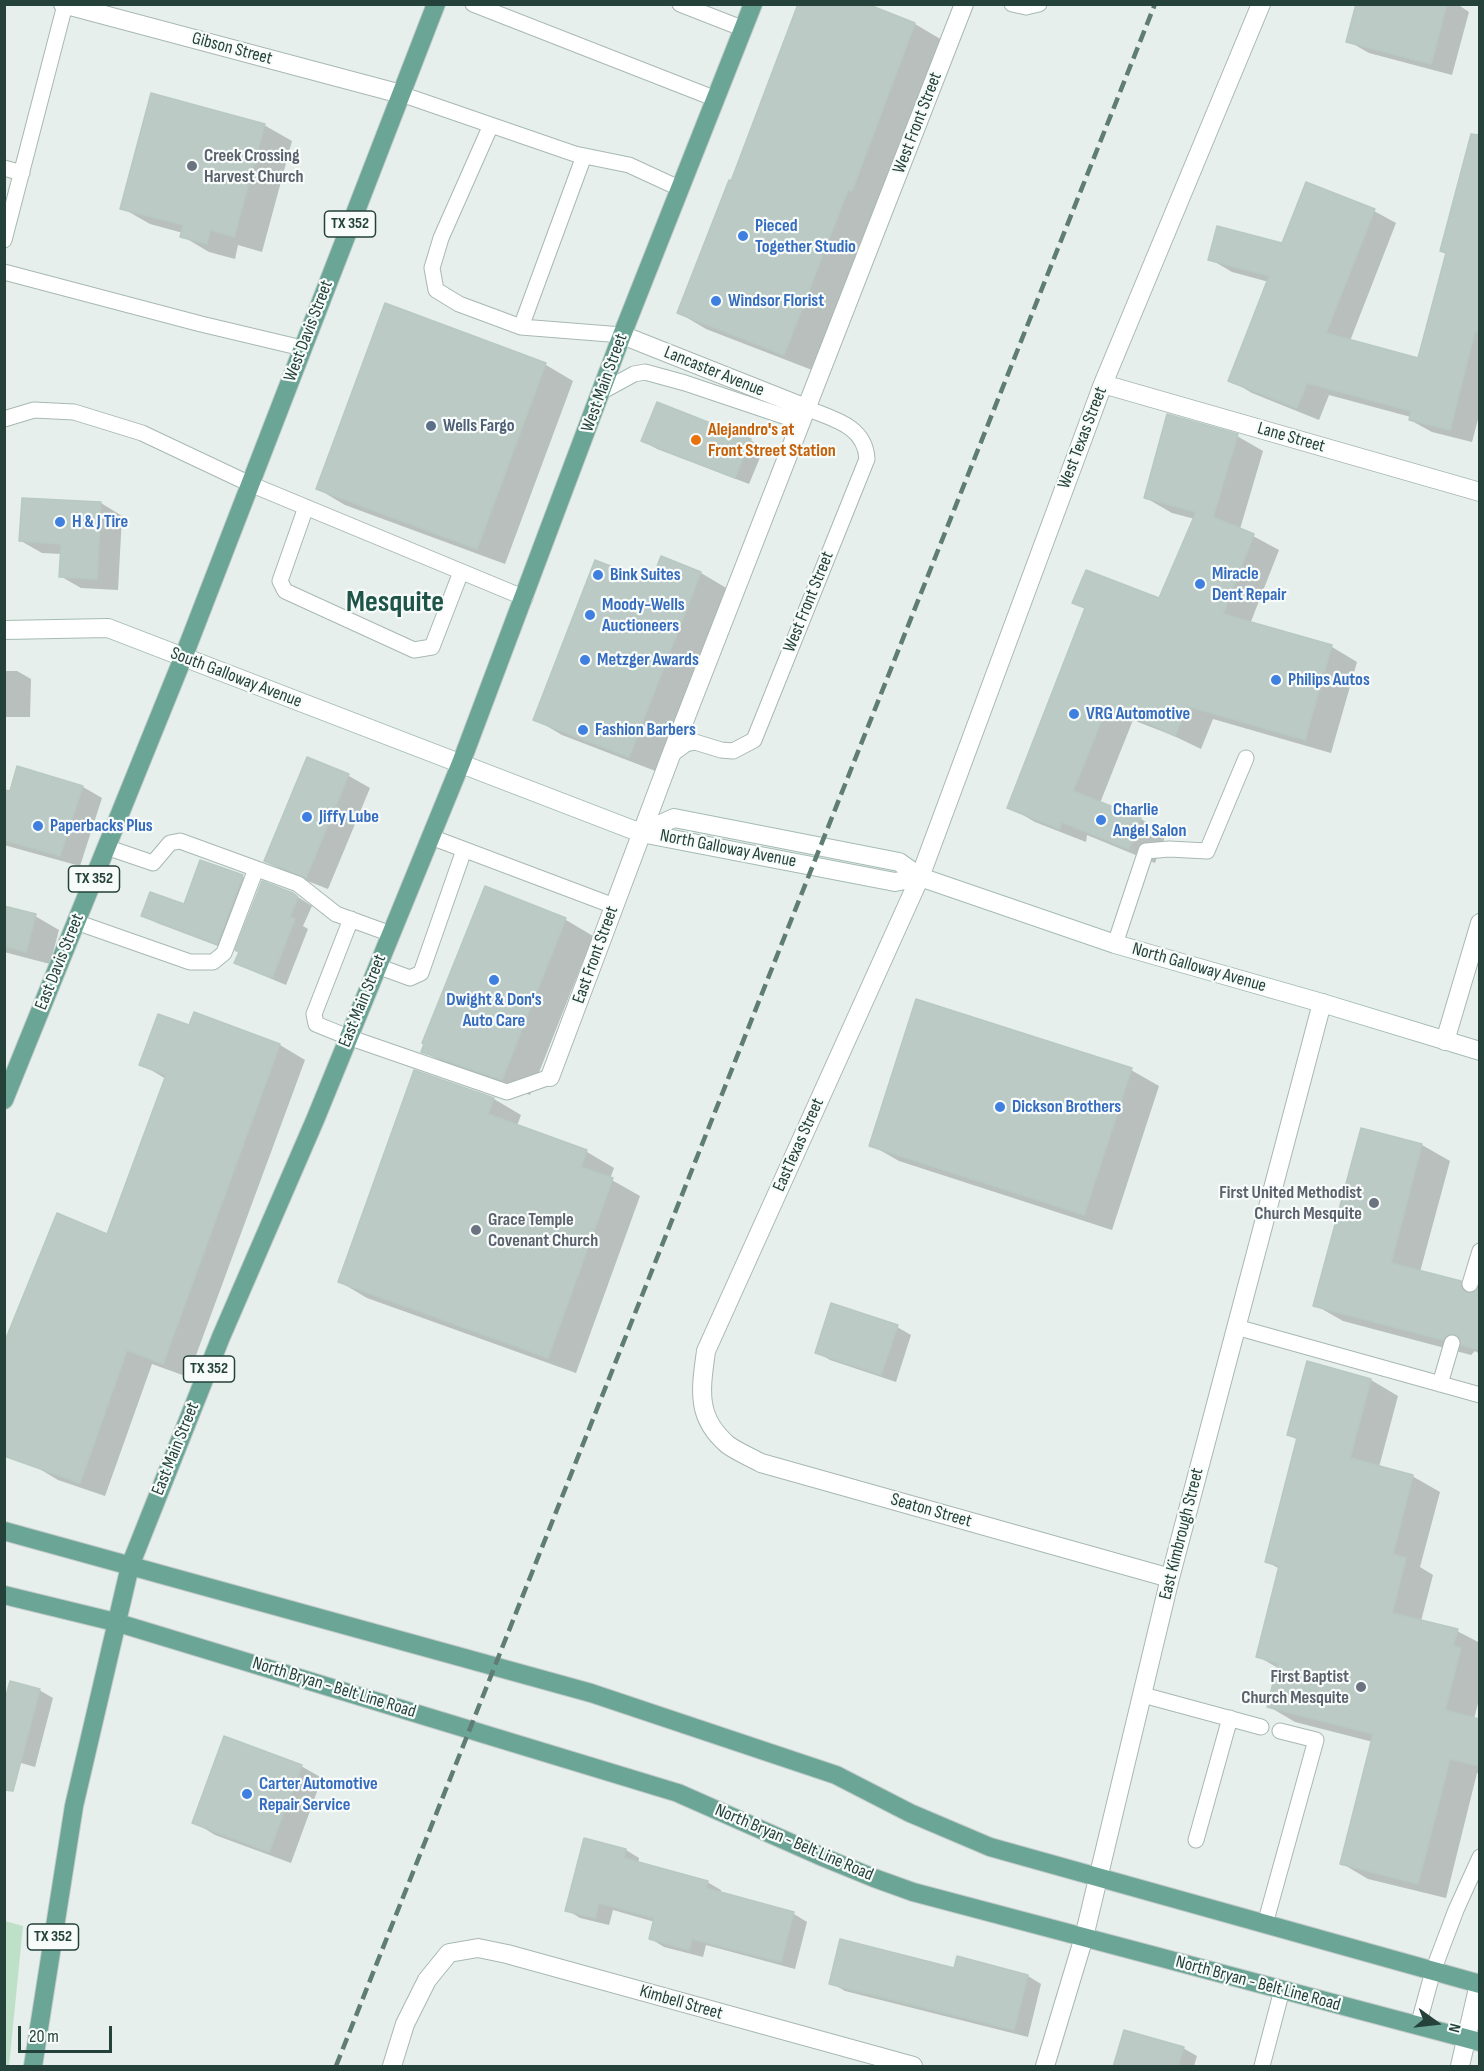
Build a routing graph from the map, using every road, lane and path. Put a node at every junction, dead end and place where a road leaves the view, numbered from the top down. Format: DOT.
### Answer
graph roads {
  1 [pos="436,4"];
  2 [pos="473,4"];
  3 [pos="680,4"];
  4 [pos="753,4"];
  5 [pos="964,4"];
  6 [pos="1012,4"];
  7 [pos="1039,4"];
  8 [pos="1260,4"];
  9 [pos="64,5"];
  10 [pos="744,29"];
  11 [pos="401,94"];
  12 [pos="716,99"];
  13 [pos="491,125"];
  14 [pos="584,156"];
  15 [pos="4,168"];
  16 [pos="22,173"];
  17 [pos="681,189"];
  18 [pos="4,240"];
  19 [pos="4,272"];
  20 [pos="521,327"];
  21 [pos="622,335"];
  22 [pos="302,348"];
  23 [pos="1103,384"];
  24 [pos="601,392"];
  25 [pos="803,415"];
  26 [pos="4,419"];
  27 [pos="250,484"];
  28 [pos="1479,492"];
  29 [pos="306,507"];
  30 [pos="461,572"];
  31 [pos="525,598"];
  32 [pos="4,630"];
  33 [pos="183,658"];
  34 [pos="671,755"];
  35 [pos="1246,758"];
  36 [pos="461,763"];
  37 [pos="641,833"];
  38 [pos="431,837"];
  39 [pos="106,847"];
  40 [pos="465,850"];
  41 [pos="256,869"];
  42 [pos="920,877"];
  43 [pos="614,906"];
  44 [pos="351,919"];
  45 [pos="76,922"];
  46 [pos="1479,923"];
  47 [pos="391,934"];
  48 [pos="1114,944"];
  49 [pos="377,966"];
  50 [pos="1322,1003"];
  51 [pos="348,1037"];
  52 [pos="1445,1041"];
  53 [pos="1479,1051"];
  54 [pos="550,1077"];
  55 [pos="4,1100"];
  56 [pos="1479,1251"];
  57 [pos="1470,1284"];
  58 [pos="1236,1327"];
  59 [pos="1452,1343"];
  60 [pos="1440,1384"];
  61 [pos="1479,1395"];
  62 [pos="705,1418"];
  63 [pos="4,1532"];
  64 [pos="130,1566"];
  65 [pos="1170,1578"];
  66 [pos="4,1595"];
  67 [pos="115,1622"];
  68 [pos="1143,1695"];
  69 [pos="1230,1718"];
  70 [pos="1261,1727"];
  71 [pos="1280,1731"];
  72 [pos="1196,1840"];
  73 [pos="1479,1857"];
  74 [pos="1099,1878"];
  75 [pos="1265,1924"];
  76 [pos="1084,1937"];
  77 [pos="1433,1971"];
  78 [pos="1479,1984"];
  79 [pos="1282,1990"];
  80 [pos="1418,2026"];
  81 [pos="1473,2041"];
  82 [pos="33,2067"];
  83 [pos="392,2067"];
  84 [pos="913,2067"];
  85 [pos="1045,2067"];
  86 [pos="1262,2067"];
  87 [pos="1460,2067"];
  1 -- 11 [label="main road, West Davis Street / TX 352"];
  2 -- 12 [label="lane"];
  3 -- 10 [label="lane"];
  4 -- 10 [label="main road, West Main Street / TX 352"];
  5 -- 25 [label="street, West Front Street"];
  6 -- 7 [label="lane"];
  8 -- 23 [label="street, West Texas Street"];
  9 -- 11 [label="street, Gibson Street"];
  9 -- 16 [label="lane"];
  10 -- 12 [label="main road, West Main Street / TX 352"];
  11 -- 13 [label="lane"];
  11 -- 22 [label="main road, West Davis Street / TX 352"];
  12 -- 17 [label="main road, West Main Street / TX 352"];
  13 -- 14 [label="lane"];
  13 -- 20 [label="lane"];
  14 -- 17 [label="lane"];
  14 -- 20 [label="lane"];
  15 -- 16 [label="lane"];
  16 -- 18 [label="lane"];
  17 -- 21 [label="main road, West Main Street / TX 352"];
  19 -- 22 [label="lane"];
  20 -- 21 [label="lane"];
  21 -- 24 [label="main road, West Main Street / TX 352"];
  21 -- 25 [label="street, Lancaster Avenue"];
  22 -- 27 [label="main road, West Davis Street / TX 352"];
  23 -- 28 [label="street, Lane Street"];
  23 -- 42 [label="street, West Texas Street"];
  24 -- 25 [label="lane"];
  24 -- 31 [label="main road, West Main Street / TX 352"];
  25 -- 34 [label="street, West Front Street"];
  25 -- 34 [label="lane, West Front Street"];
  26 -- 27 [label="lane"];
  27 -- 29 [label="lane"];
  27 -- 33 [label="main road, West Davis Street / TX 352"];
  29 -- 30 [label="lane"];
  29 -- 30 [label="lane"];
  30 -- 31 [label="lane"];
  31 -- 36 [label="main road, West Main Street / TX 352"];
  32 -- 33 [label="street, South Galloway Avenue"];
  33 -- 36 [label="street, South Galloway Avenue"];
  33 -- 39 [label="main road, East Davis Street / TX 352"];
  34 -- 37 [label="street, West Front Street"];
  35 -- 48 [label="lane"];
  36 -- 37 [label="street, North Galloway Avenue"];
  36 -- 38 [label="main road, East Main Street / TX 352"];
  37 -- 42 [label="street, North Galloway Avenue"];
  37 -- 43 [label="street, East Front Street"];
  38 -- 40 [label="lane"];
  38 -- 47 [label="main road, East Main Street / TX 352"];
  39 -- 41 [label="lane"];
  39 -- 45 [label="main road, East Davis Street / TX 352"];
  40 -- 43 [label="lane"];
  40 -- 49 [label="lane"];
  41 -- 44 [label="lane"];
  41 -- 45 [label="lane"];
  42 -- 48 [label="street, North Galloway Avenue"];
  42 -- 62 [label="street, EastTexas Street"];
  43 -- 54 [label="street, East Front Street"];
  44 -- 47 [label="lane"];
  44 -- 51 [label="lane"];
  45 -- 55 [label="main road, East Davis Street / TX 352"];
  46 -- 52 [label="street"];
  47 -- 49 [label="main road, East Main Street / TX 352"];
  48 -- 50 [label="street, North Galloway Avenue"];
  49 -- 51 [label="main road, East Main Street / TX 352"];
  50 -- 52 [label="street, North Galloway Avenue"];
  50 -- 58 [label="street, East Kimbrough Street"];
  51 -- 54 [label="lane"];
  51 -- 64 [label="main road, East Main Street / TX 352"];
  52 -- 53 [label="street, North Galloway Avenue"];
  56 -- 57 [label="lane"];
  58 -- 60 [label="lane"];
  58 -- 65 [label="street, East Kimbrough Street"];
  59 -- 60 [label="lane"];
  60 -- 61 [label="lane"];
  62 -- 65 [label="street, Seaton Street"];
  63 -- 64 [label="main road"];
  64 -- 67 [label="main road, East Main Street / TX 352"];
  64 -- 74 [label="main road"];
  65 -- 68 [label="street, East Kimbrough Street"];
  66 -- 67 [label="main road, North Bryan - Belt Line Road"];
  67 -- 76 [label="main road, North Bryan - Belt Line Road"];
  67 -- 82 [label="main road, East Main Street / TX 352"];
  68 -- 69 [label="lane"];
  68 -- 74 [label="street, East Kimbrough Street"];
  69 -- 70 [label="lane"];
  69 -- 72 [label="lane"];
  71 -- 75 [label="lane"];
  73 -- 77 [label="lane"];
  74 -- 75 [label="main road"];
  74 -- 76 [label="street, East Kimbrough Street"];
  75 -- 77 [label="main road"];
  76 -- 79 [label="main road, North Bryan - Belt Line Road"];
  76 -- 85 [label="street, East Kimbrough Street"];
  77 -- 78 [label="main road"];
  77 -- 80 [label="lane"];
  78 -- 81 [label="street"];
  79 -- 80 [label="main road, North Bryan - Belt Line Road"];
  79 -- 86 [label="lane"];
  80 -- 81 [label="main road, North Bryan - Belt Line Road"];
  81 -- 87 [label="street"];
  83 -- 84 [label="street, Kimbell Street"];
}
